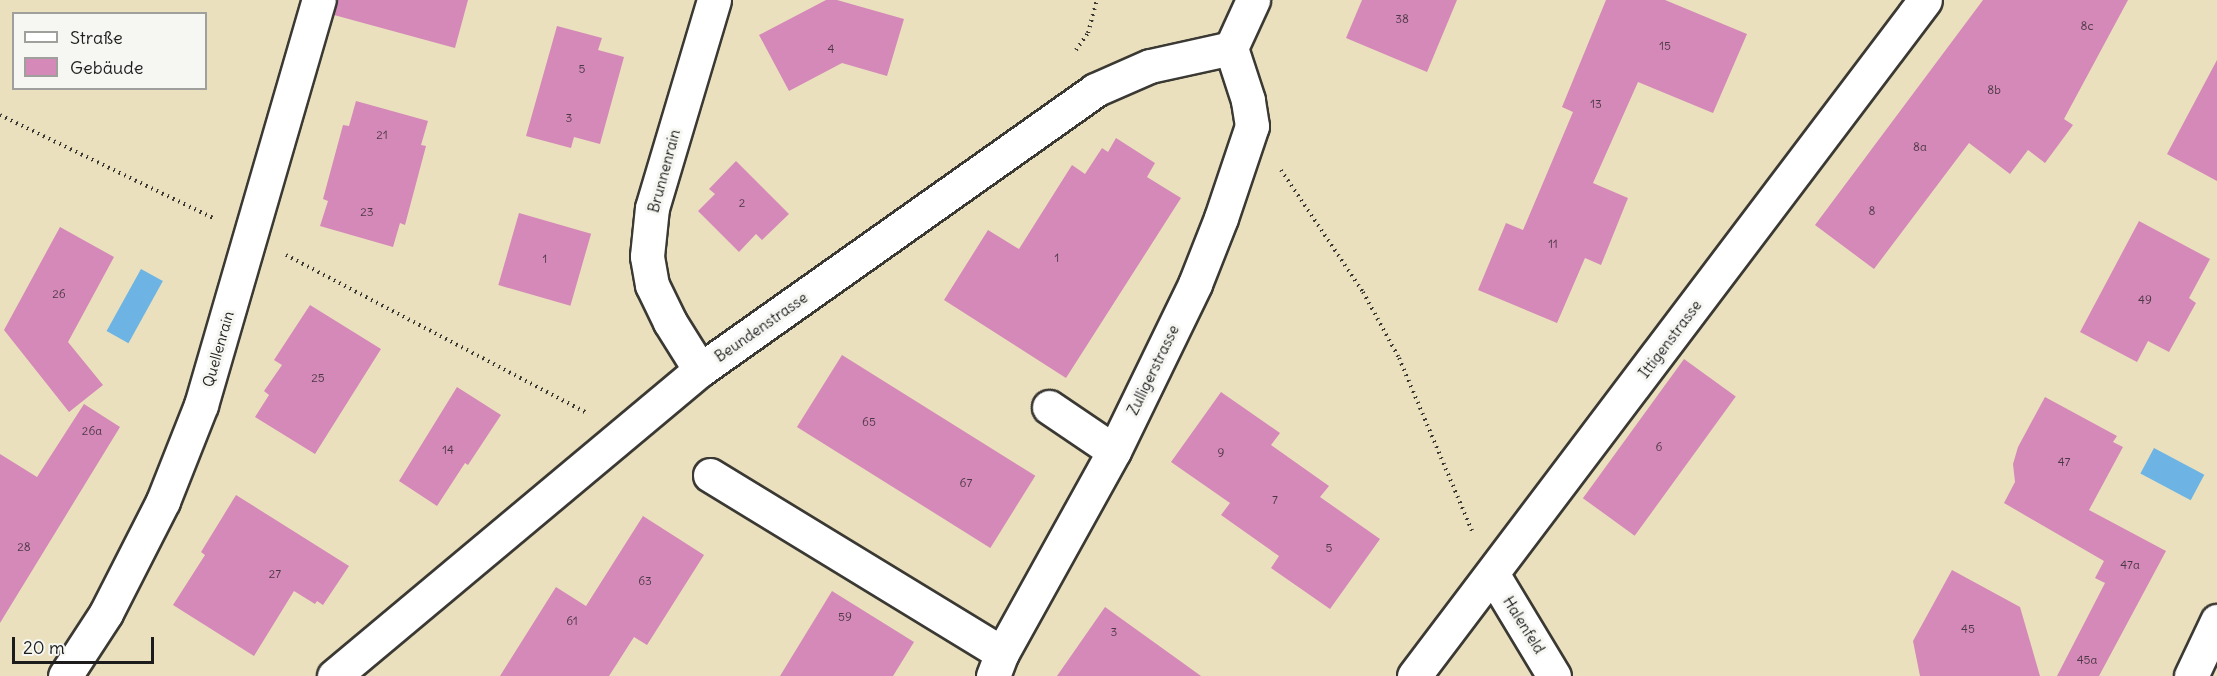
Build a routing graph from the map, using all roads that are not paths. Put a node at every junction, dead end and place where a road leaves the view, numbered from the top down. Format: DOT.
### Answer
graph roads {
  1 [pos="319,0"];
  2 [pos="714,0"];
  3 [pos="1253,0"];
  4 [pos="1925,0"];
  5 [pos="1231,48"];
  6 [pos="700,370"];
  7 [pos="1049,407"];
  8 [pos="1114,451"];
  9 [pos="710,475"];
  10 [pos="1493,575"];
  11 [pos="2217,621"];
  12 [pos="997,665"];
  13 [pos="65,676"];
  14 [pos="334,676"];
  15 [pos="1414,676"];
  16 [pos="1554,676"];
  17 [pos="2191,676"];
  1 -- 13 [label="street, Quellenrain"];
  2 -- 6 [label="street, Brunnenrain"];
  3 -- 5 [label="street"];
  4 -- 10 [label="street, Ittigenstrasse"];
  5 -- 6 [label="street, Beundenstrasse"];
  5 -- 8 [label="street, Zulligerstrasse"];
  6 -- 14 [label="street, Beundenstrasse"];
  7 -- 8 [label="street"];
  8 -- 12 [label="street, Zulligerstrasse"];
  9 -- 12 [label="street"];
  10 -- 15 [label="street, Ittigenstrasse"];
  10 -- 16 [label="street, Halenfeld"];
  11 -- 17 [label="street"];
}
